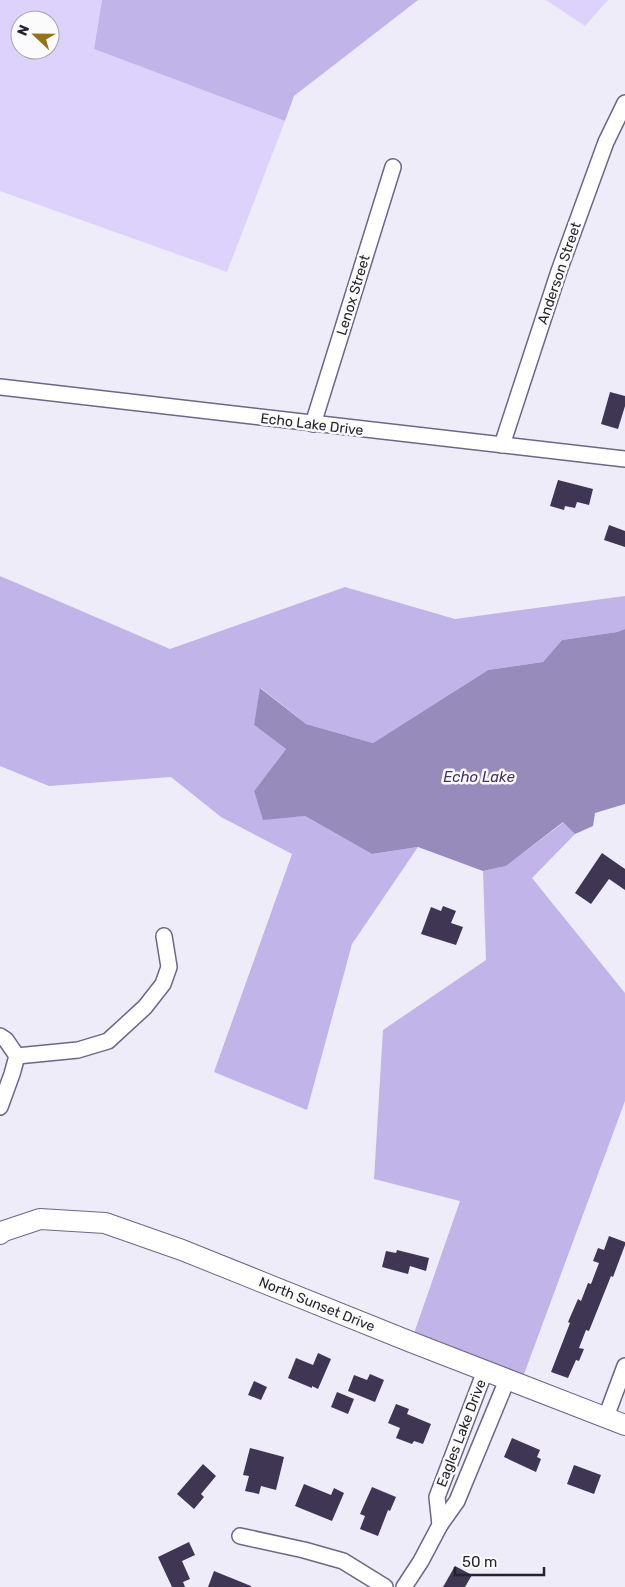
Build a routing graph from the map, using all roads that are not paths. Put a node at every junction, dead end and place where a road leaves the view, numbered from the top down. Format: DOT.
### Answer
graph roads {
  1 [pos="625,103"];
  2 [pos="393,167"];
  3 [pos="0,387"];
  4 [pos="313,424"];
  5 [pos="502,445"];
  6 [pos="625,459"];
  7 [pos="164,936"];
  8 [pos="0,1036"];
  9 [pos="17,1056"];
  10 [pos="0,1107"];
  11 [pos="1,1228"];
  12 [pos="625,1366"];
  13 [pos="485,1371"];
  14 [pos="507,1380"];
  15 [pos="606,1417"];
  16 [pos="625,1425"];
  17 [pos="440,1524"];
  18 [pos="240,1536"];
  19 [pos="385,1587"];
  20 [pos="404,1587"];
  1 -- 5 [label="street, Anderson Street"];
  2 -- 4 [label="street, Lenox Street"];
  3 -- 4 [label="street, Echo Lake Drive"];
  4 -- 5 [label="street, Echo Lake Drive"];
  5 -- 6 [label="street, Echo Lake Drive"];
  7 -- 9 [label="street"];
  8 -- 9 [label="street"];
  9 -- 10 [label="street"];
  11 -- 13 [label="main road, North Sunset Drive"];
  12 -- 15 [label="street"];
  13 -- 14 [label="main road, North Sunset Drive"];
  13 -- 17 [label="street, Eagles Lake Drive"];
  14 -- 15 [label="main road, North Sunset Drive"];
  14 -- 17 [label="street, Eagles Lake Drive"];
  15 -- 16 [label="main road, North Sunset Drive"];
  17 -- 20 [label="street, Eagles Lake Drive"];
  18 -- 19 [label="street"];
}
